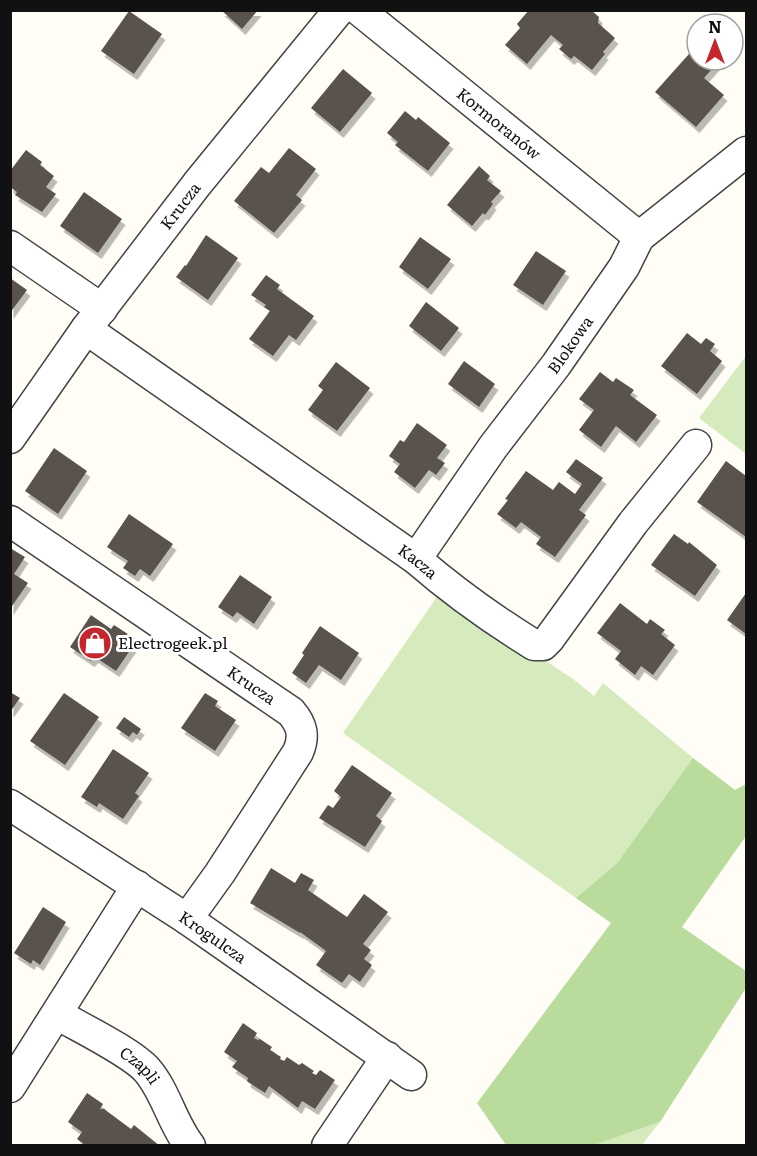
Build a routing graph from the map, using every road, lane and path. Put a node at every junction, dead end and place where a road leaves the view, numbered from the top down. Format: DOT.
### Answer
graph roads {
  1 [pos="339,10"];
  2 [pos="359,10"];
  3 [pos="747,152"];
  4 [pos="639,237"];
  5 [pos="10,246"];
  6 [pos="94,319"];
  7 [pos="10,438"];
  8 [pos="696,445"];
  9 [pos="10,521"];
  10 [pos="416,559"];
  11 [pos="10,805"];
  12 [pos="137,886"];
  13 [pos="187,919"];
  14 [pos="57,1014"];
  15 [pos="387,1058"];
  16 [pos="411,1075"];
  17 [pos="10,1088"];
  18 [pos="190,1146"];
  19 [pos="327,1146"];
  1 -- 6 [label="street, Krucza"];
  2 -- 4 [label="street, Kormoranów"];
  3 -- 4 [label="street, Blokowa"];
  4 -- 10 [label="street, Blokowa"];
  5 -- 6 [label="street, Kacza"];
  6 -- 7 [label="street, Krucza"];
  6 -- 10 [label="street, Kacza"];
  8 -- 10 [label="street, Kacza"];
  9 -- 13 [label="street, Krucza"];
  11 -- 12 [label="street, Krogulcza"];
  12 -- 13 [label="street, Krogulcza"];
  12 -- 14 [label="street"];
  13 -- 15 [label="street, Krogulcza"];
  14 -- 17 [label="street"];
  14 -- 18 [label="street, Czapli"];
  15 -- 16 [label="street, Krogulcza"];
  15 -- 19 [label="street"];
}
